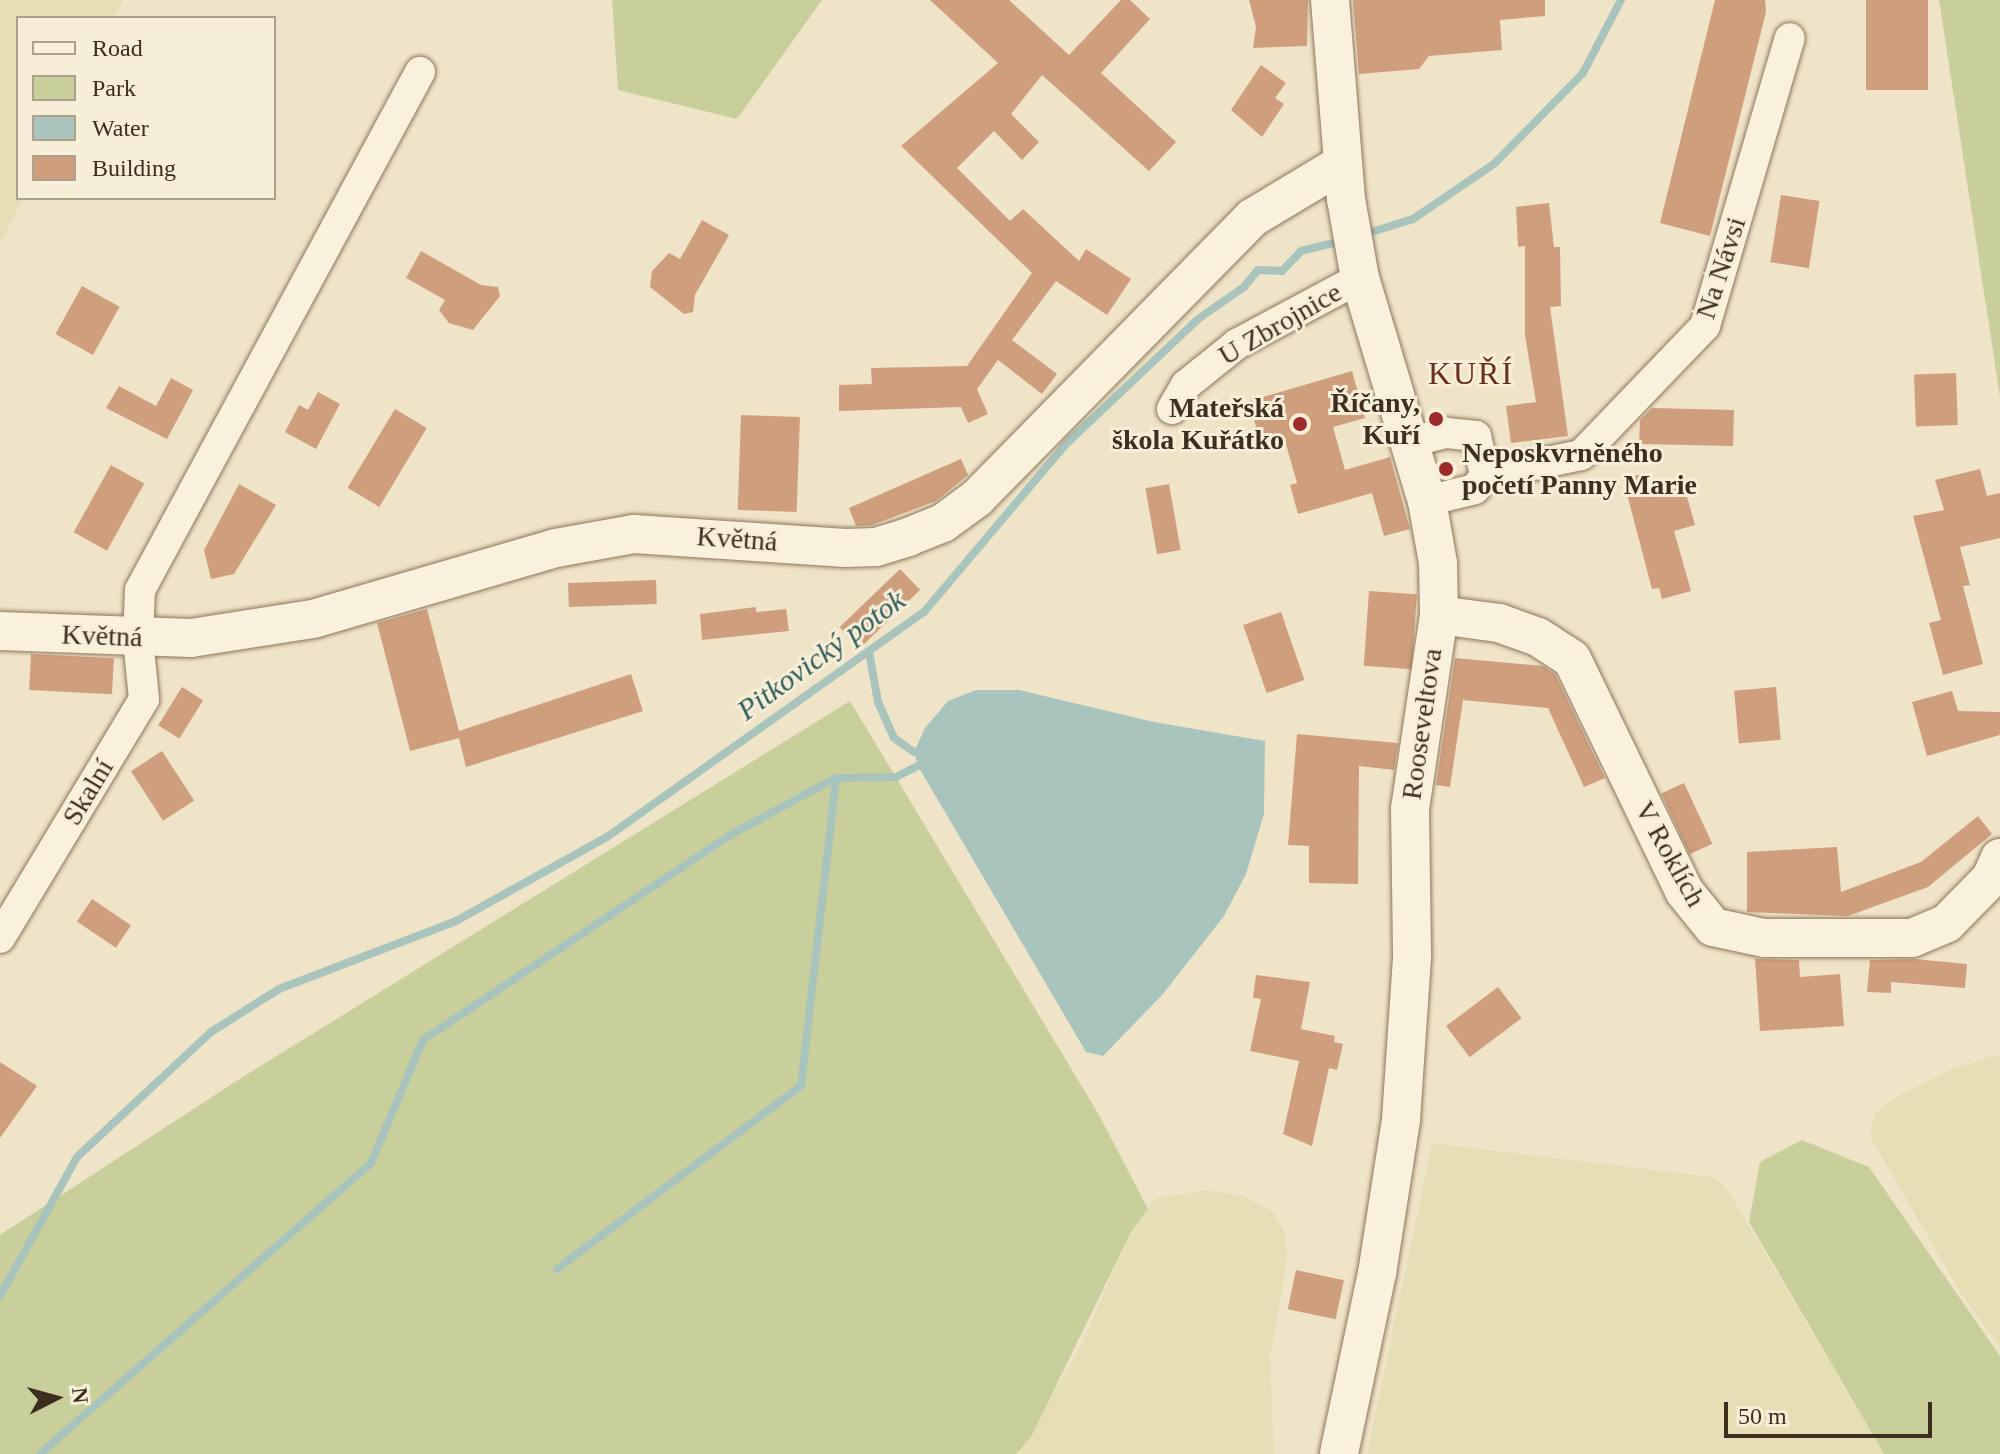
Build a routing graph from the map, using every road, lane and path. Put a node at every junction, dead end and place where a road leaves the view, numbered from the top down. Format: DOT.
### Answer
graph roads {
  1 [pos="1330,0"];
  2 [pos="1790,38"];
  3 [pos="420,72"];
  4 [pos="1344,182"];
  5 [pos="1359,268"];
  6 [pos="1172,409"];
  7 [pos="1410,442"];
  8 [pos="1485,475"];
  9 [pos="1427,501"];
  10 [pos="1439,615"];
  11 [pos="0,631"];
  12 [pos="138,639"];
  13 [pos="2000,858"];
  14 [pos="0,938"];
  15 [pos="1339,1454"];
  1 -- 4 [label="street, Rooseveltova"];
  2 -- 8 [label="street, Na Návsi"];
  3 -- 12 [label="street, Skalní"];
  4 -- 5 [label="street, Rooseveltova"];
  4 -- 12 [label="street, Květná"];
  5 -- 6 [label="street, U Zbrojnice"];
  5 -- 7 [label="street, Rooseveltova"];
  7 -- 8 [label="street"];
  7 -- 9 [label="street, Rooseveltova"];
  8 -- 9 [label="street, Na Návsi"];
  9 -- 10 [label="street, Rooseveltova"];
  10 -- 13 [label="street, V Roklích"];
  10 -- 15 [label="street, Rooseveltova"];
  11 -- 12 [label="street, Květná"];
  12 -- 14 [label="street, Skalní"];
}
